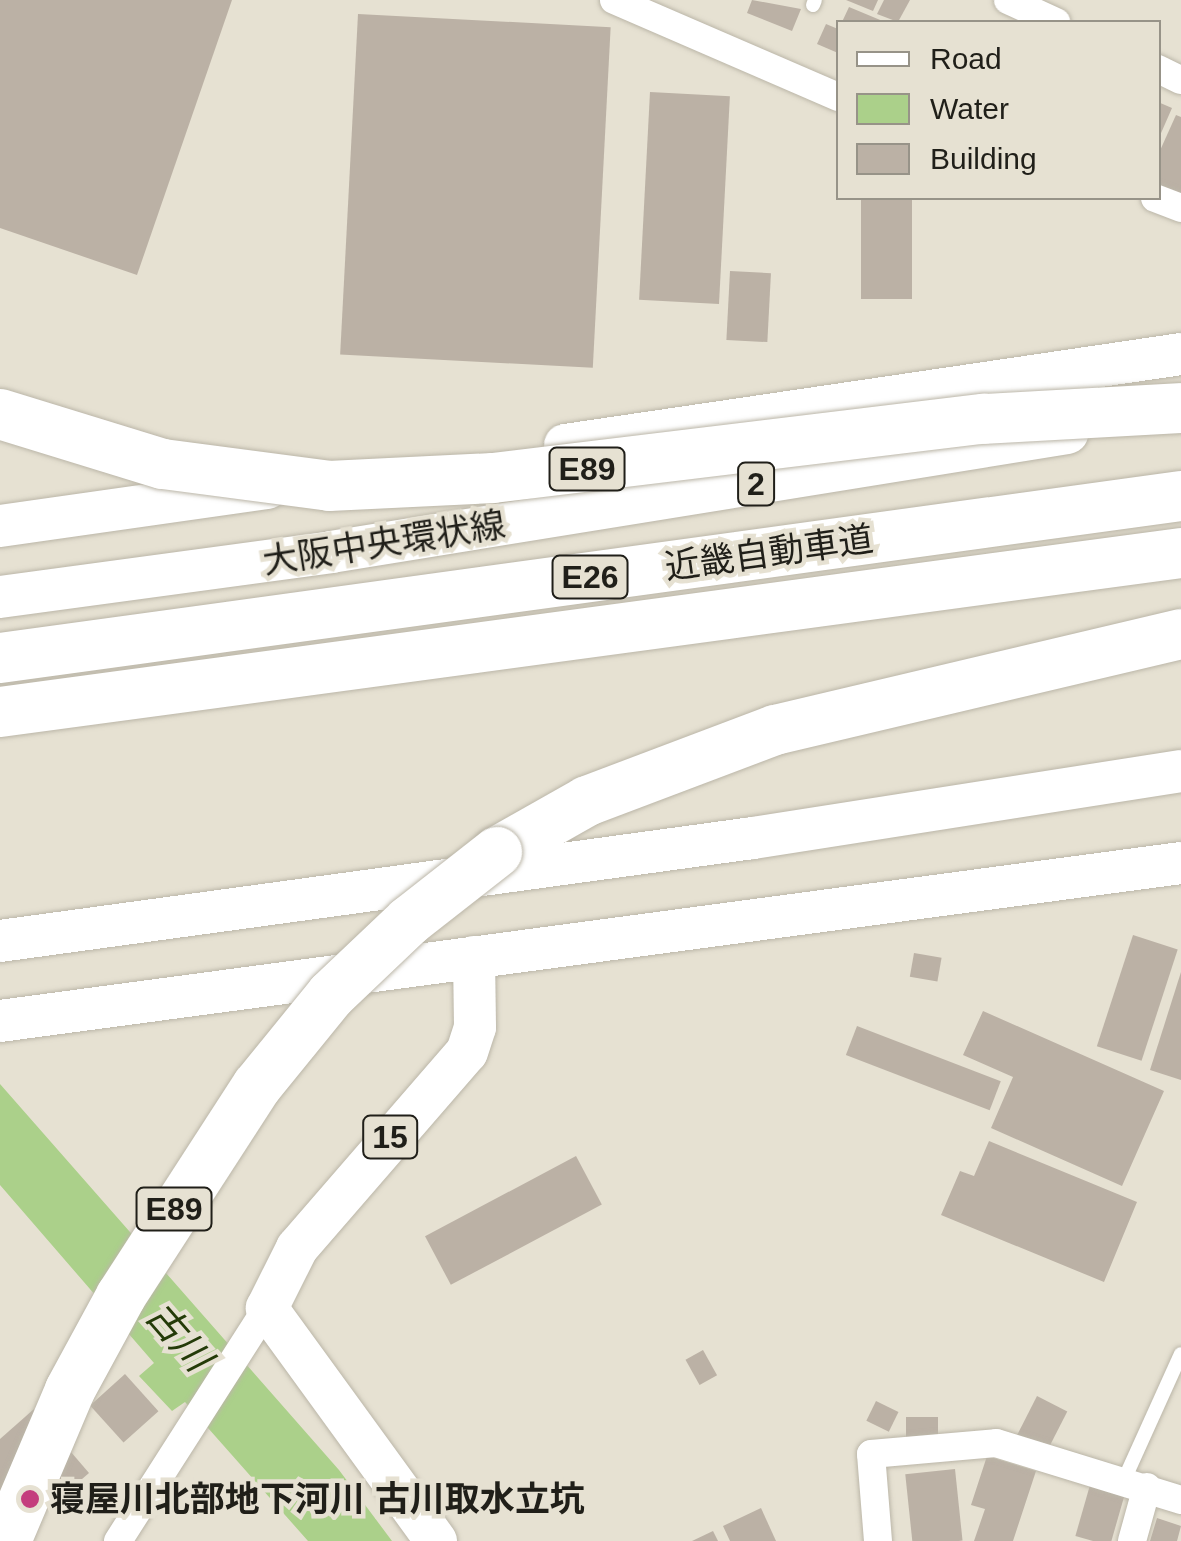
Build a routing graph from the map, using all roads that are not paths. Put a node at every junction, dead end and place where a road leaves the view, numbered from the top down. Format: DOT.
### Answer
graph roads {
  1 [pos="614,0"];
  2 [pos="1008,0"];
  3 [pos="1052,20"];
  4 [pos="836,95"];
  5 [pos="1181,354"];
  6 [pos="1181,377"];
  7 [pos="1016,381"];
  8 [pos="1181,411"];
  9 [pos="0,414"];
  10 [pos="1181,496"];
  11 [pos="0,526"];
  12 [pos="1181,554"];
  13 [pos="0,597"];
  14 [pos="1181,634"];
  15 [pos="0,658"];
  16 [pos="0,712"];
  17 [pos="1181,771"];
  18 [pos="1181,864"];
  19 [pos="0,941"];
  20 [pos="474,957"];
  21 [pos="0,1021"];
  22 [pos="264,1317"];
  23 [pos="1181,1354"];
  24 [pos="1135,1484"];
  25 [pos="1181,1500"];
  26 [pos="6,1541"];
  27 [pos="118,1541"];
  28 [pos="436,1541"];
  29 [pos="878,1541"];
  30 [pos="1132,1541"];
  1 -- 4 [label="street"];
  2 -- 3 [label="street"];
  5 -- 7 [label="main road, 2"];
  6 -- 7 [label="main road"];
  7 -- 11 [label="main road, 2"];
  8 -- 9 [label="highway, E89, bridge"];
  8 -- 13 [label="main road, 大阪中央環状線 / 2"];
  10 -- 15 [label="highway, 近畿自動車道 / E26"];
  12 -- 16 [label="highway, 近畿自動車道 / E26"];
  14 -- 26 [label="highway, E89, bridge"];
  17 -- 19 [label="main road, bridge"];
  18 -- 20 [label="main road"];
  20 -- 21 [label="main road"];
  20 -- 22 [label="main road, 15"];
  22 -- 27 [label="street"];
  22 -- 28 [label="main road"];
  23 -- 24 [label="lane"];
  24 -- 25 [label="street"];
  24 -- 29 [label="street"];
  24 -- 30 [label="street"];
}
